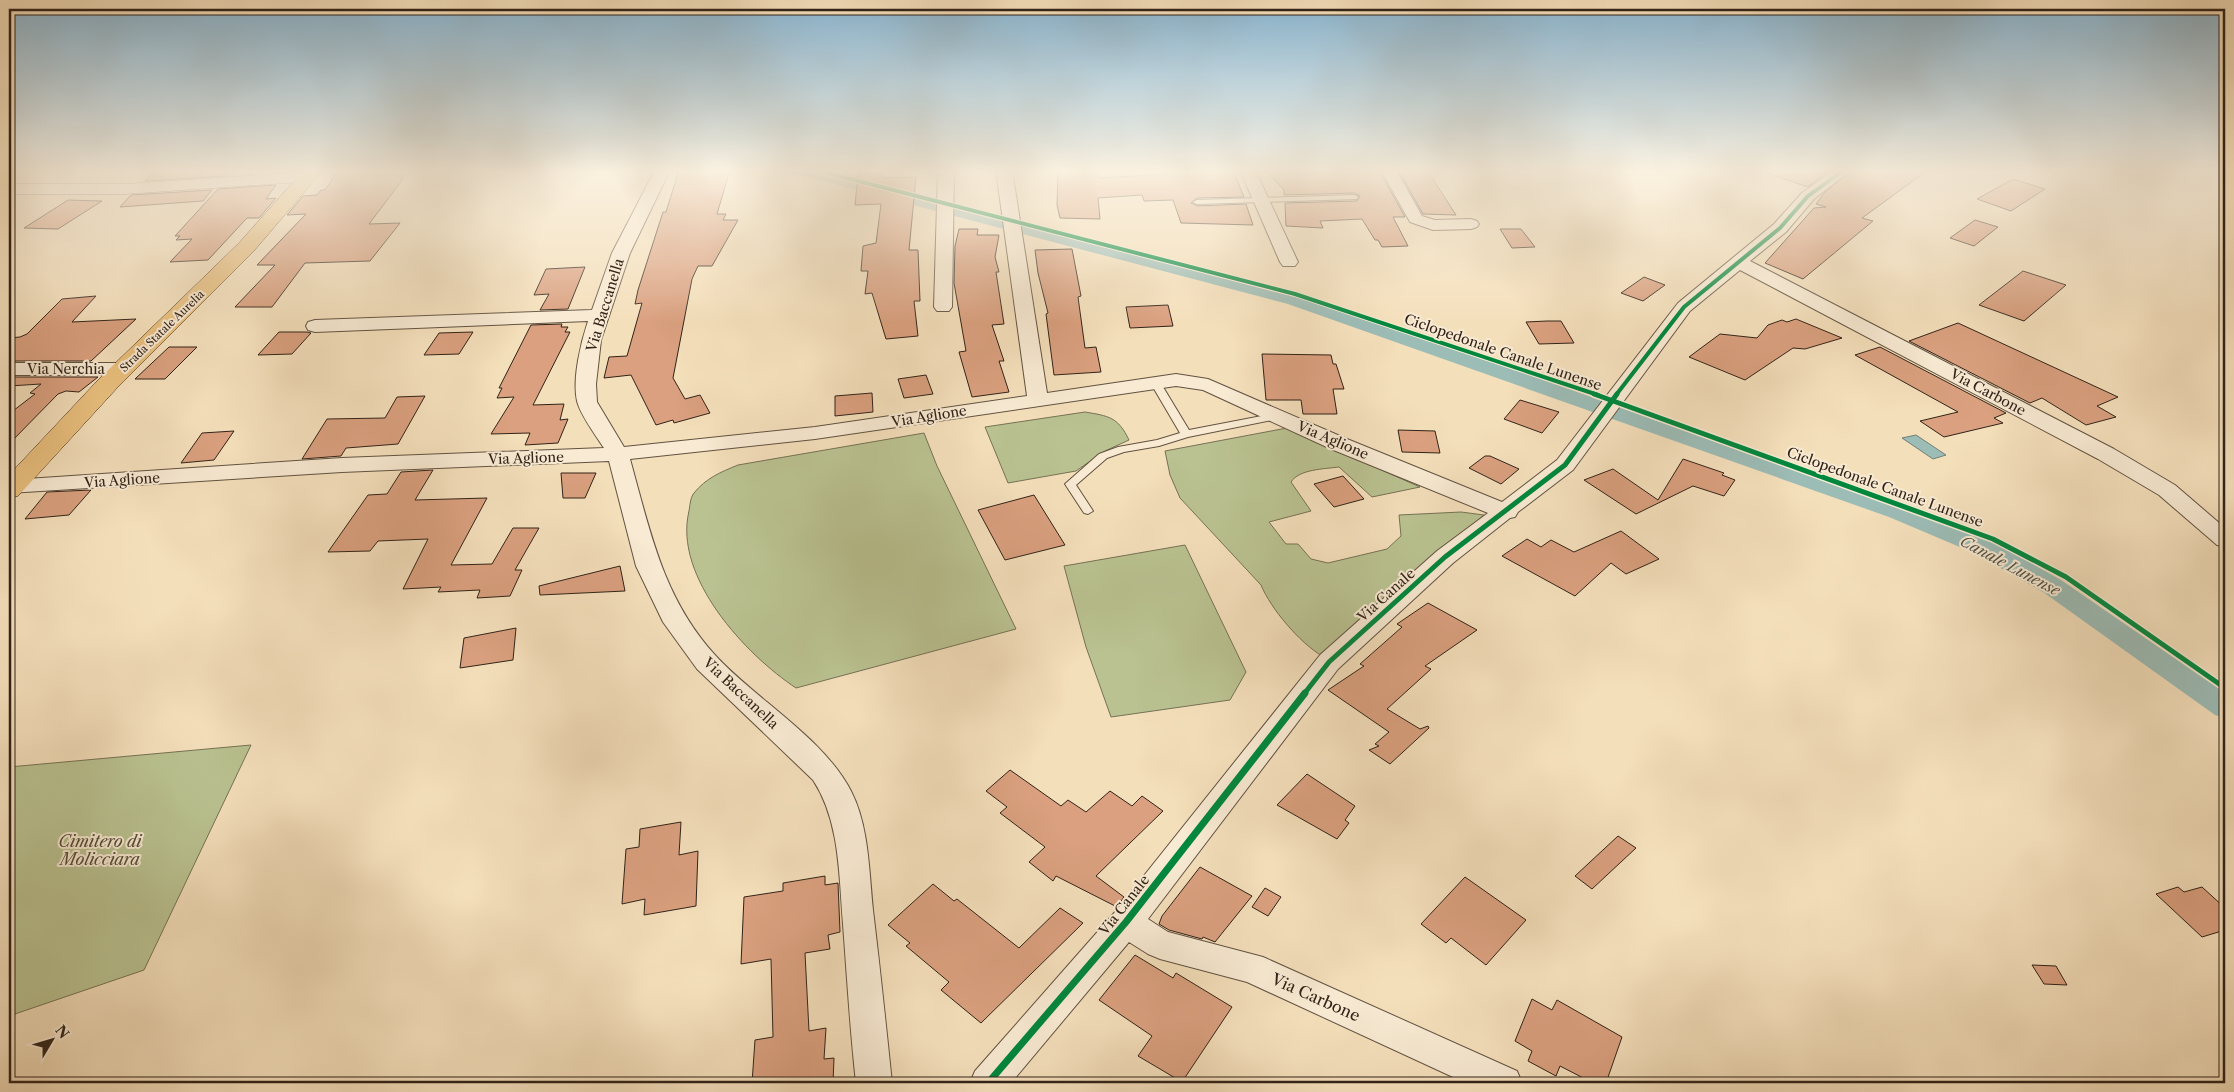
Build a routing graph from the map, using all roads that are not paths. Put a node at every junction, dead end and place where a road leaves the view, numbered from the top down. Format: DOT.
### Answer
graph roads {
  1 [pos="273,221"];
  2 [pos="637,221"];
  3 [pos="944,221"];
  4 [pos="1012,221"];
  5 [pos="1270,221"];
  6 [pos="1422,221"];
  7 [pos="1786,221"];
  8 [pos="1471,224"];
  9 [pos="1289,262"];
  10 [pos="1740,263"];
  11 [pos="943,307"];
  12 [pos="601,315"];
  13 [pos="315,326"];
  14 [pos="9,369"];
  15 [pos="122,369"];
  16 [pos="1155,382"];
  17 [pos="1038,399"];
  18 [pos="1278,416"];
  19 [pos="1186,434"];
  20 [pos="618,454"];
  21 [pos="10,489"];
  22 [pos="1088,511"];
  23 [pos="1507,512"];
  24 [pos="2225,540"];
  25 [pos="1126,922"];
  26 [pos="874,1083"];
  27 [pos="988,1083"];
  28 [pos="1504,1083"];
  1 -- 15 [label="main road, Strada Statale Aurelia"];
  2 -- 12 [label="street, Via Baccanella"];
  3 -- 11 [label="street"];
  4 -- 17 [label="street"];
  5 -- 9 [label="street"];
  6 -- 8 [label="street"];
  7 -- 10 [label="street, Via Canale"];
  10 -- 23 [label="street, Via Canale"];
  10 -- 24 [label="street, Via Carbone"];
  12 -- 13 [label="street"];
  12 -- 20 [label="street, Via Baccanella"];
  14 -- 15 [label="street, Via Nerchia"];
  15 -- 21 [label="main road, Strada Statale Aurelia"];
  16 -- 17 [label="street, Via Aglione"];
  16 -- 18 [label="street, Via Aglione"];
  16 -- 19 [label="lane"];
  17 -- 20 [label="street, Via Aglione"];
  18 -- 19 [label="lane"];
  18 -- 23 [label="street, Via Aglione"];
  19 -- 22 [label="lane"];
  20 -- 21 [label="street, Via Aglione"];
  20 -- 26 [label="street, Via Baccanella"];
  23 -- 25 [label="street, Via Canale"];
  25 -- 27 [label="street, Via Canale"];
  25 -- 28 [label="street, Via Carbone"];
}
